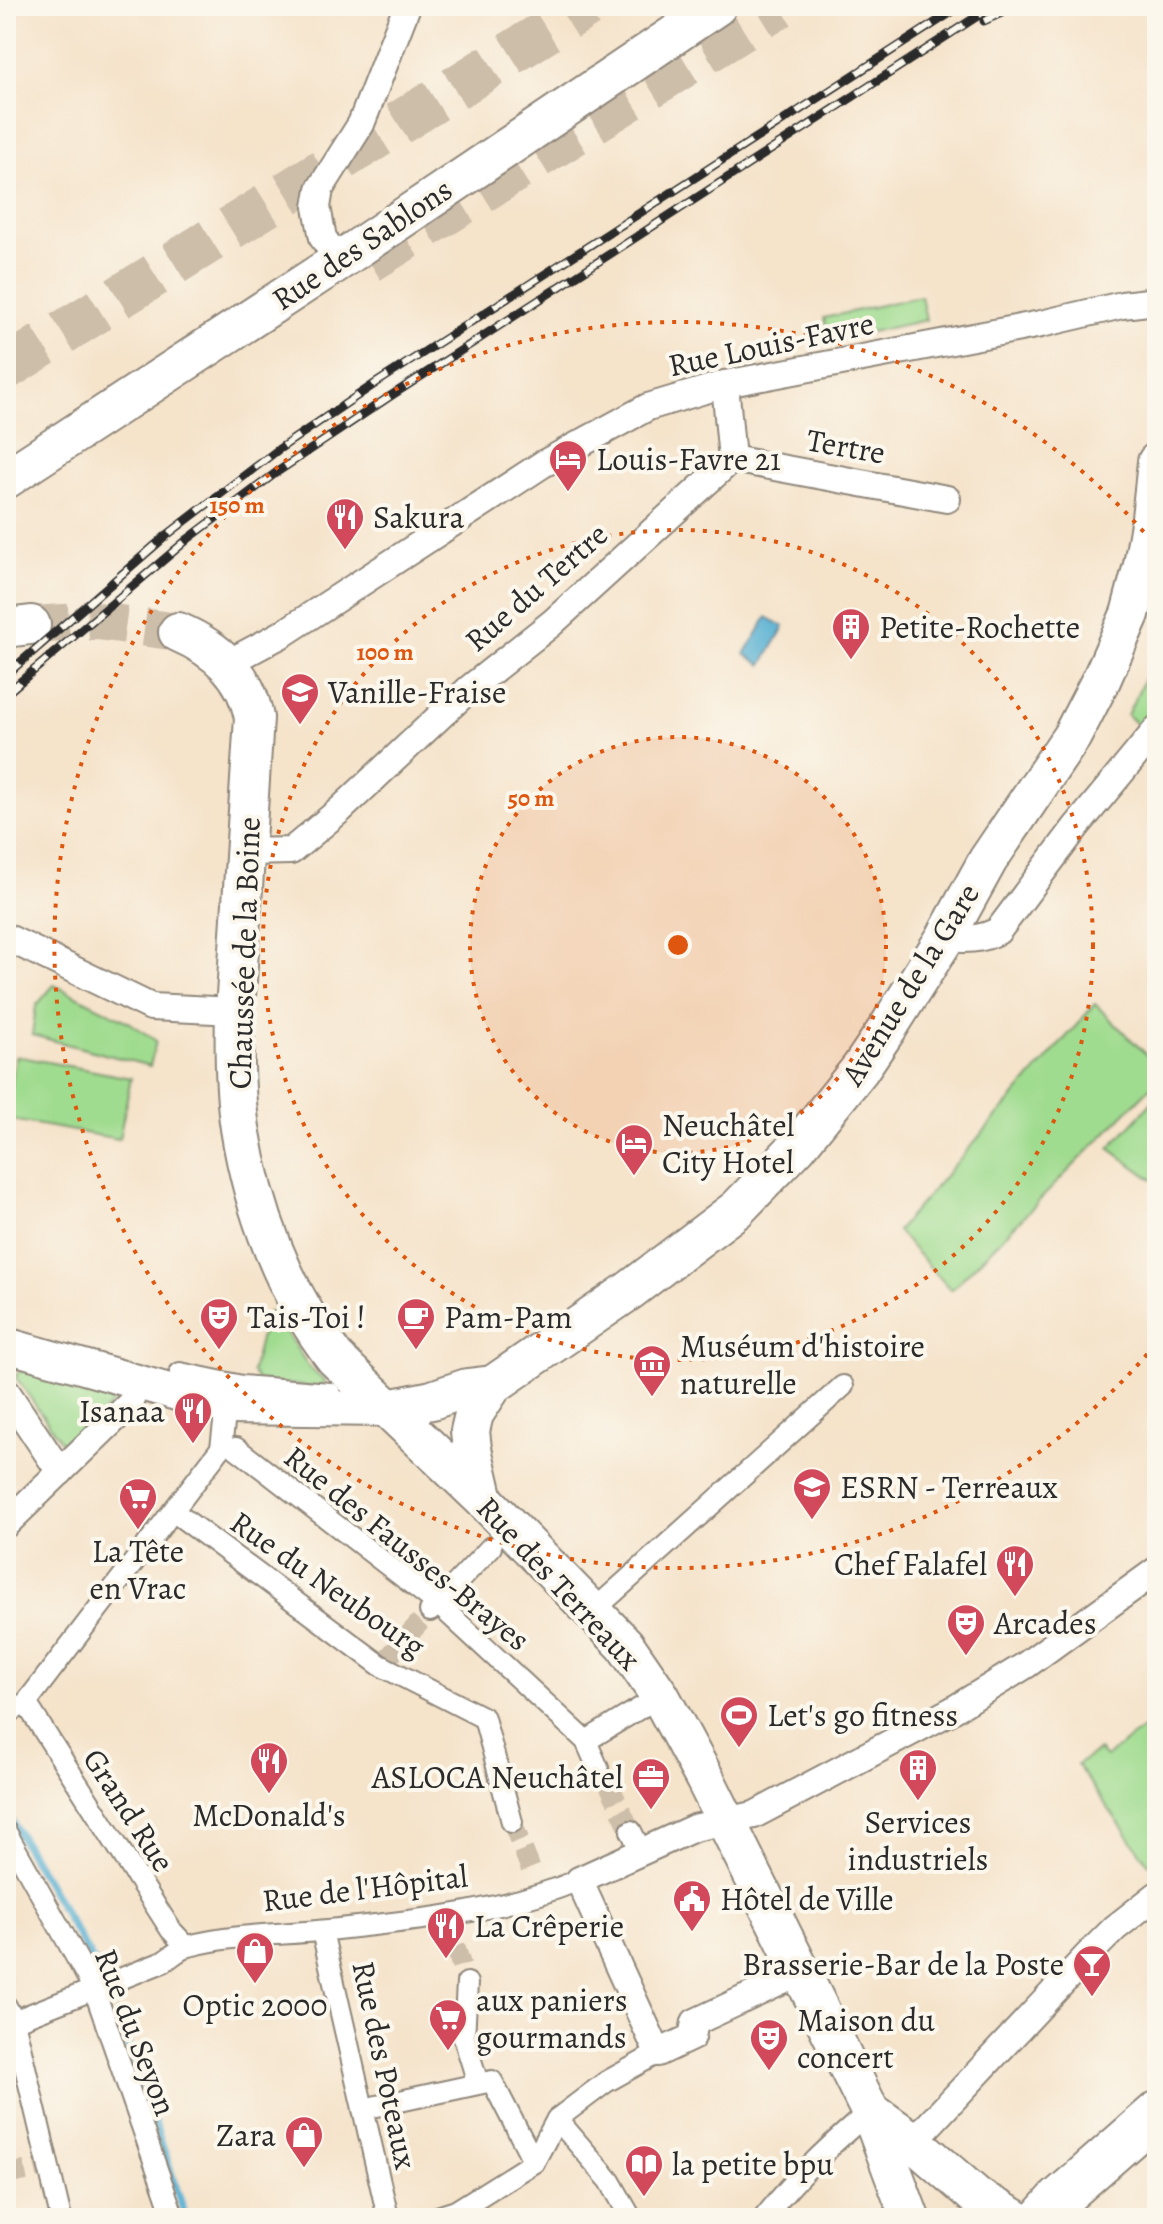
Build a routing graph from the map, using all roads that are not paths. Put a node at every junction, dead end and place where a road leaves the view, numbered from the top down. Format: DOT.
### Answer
graph roads {
  1 [pos="407,6"];
  2 [pos="717,6"];
  3 [pos="339,261"];
  4 [pos="1157,301"];
  5 [pos="725,384"];
  6 [pos="732,459"];
  7 [pos="1157,462"];
  8 [pos="6,479"];
  9 [pos="947,499"];
  10 [pos="178,632"];
  11 [pos="228,663"];
  12 [pos="1157,729"];
  13 [pos="246,852"];
  14 [pos="6,937"];
  15 [pos="945,938"];
  16 [pos="235,1011"];
  17 [pos="6,1345"];
  18 [pos="180,1373"];
  19 [pos="493,1385"];
  20 [pos="843,1386"];
  21 [pos="6,1391"];
  22 [pos="330,1393"];
  23 [pos="133,1399"];
  24 [pos="226,1407"];
  25 [pos="388,1409"];
  26 [pos="236,1448"];
  27 [pos="60,1472"];
  28 [pos="484,1500"];
  29 [pos="173,1511"];
  30 [pos="6,1524"];
  31 [pos="491,1547"];
  32 [pos="1157,1570"];
  33 [pos="433,1608"];
  34 [pos="592,1612"];
  35 [pos="660,1696"];
  36 [pos="26,1703"];
  37 [pos="6,1714"];
  38 [pos="586,1741"];
  39 [pos="598,1768"];
  40 [pos="725,1821"];
  41 [pos="512,1822"];
  42 [pos="6,1832"];
  43 [pos="579,1880"];
  44 [pos="1157,1895"];
  45 [pos="322,1931"];
  46 [pos="186,1946"];
  47 [pos="802,1972"];
  48 [pos="467,1983"];
  49 [pos="94,1989"];
  50 [pos="9,2017"];
  51 [pos="658,2053"];
  52 [pos="14,2059"];
  53 [pos="478,2083"];
  54 [pos="363,2109"];
  55 [pos="870,2111"];
  56 [pos="1157,2113"];
  57 [pos="557,2119"];
  58 [pos="922,2150"];
  59 [pos="534,2162"];
  60 [pos="389,2215"];
  61 [pos="61,2218"];
  62 [pos="174,2218"];
  63 [pos="434,2218"];
  64 [pos="631,2218"];
  65 [pos="764,2218"];
  66 [pos="910,2218"];
  67 [pos="919,2218"];
  68 [pos="1014,2218"];
  69 [pos="1042,2218"];
  1 -- 3 [label="street"];
  2 -- 3 [label="main road, Rue des Sablons"];
  3 -- 8 [label="main road, Rue des Sablons"];
  4 -- 5 [label="street, Rue Louis-Favre"];
  5 -- 6 [label="street"];
  5 -- 11 [label="street, Rue Louis-Favre"];
  6 -- 9 [label="street, Tertre"];
  6 -- 13 [label="street, Rue du Tertre"];
  7 -- 15 [label="main road, Avenue de la Gare"];
  10 -- 11 [label="main road, Chaussée de la Boine"];
  11 -- 13 [label="main road, Chaussée de la Boine"];
  12 -- 15 [label="street"];
  13 -- 16 [label="main road, Chaussée de la Boine"];
  14 -- 16 [label="street"];
  15 -- 19 [label="main road, Avenue de la Gare"];
  16 -- 25 [label="main road, Chaussée de la Boine"];
  17 -- 24 [label="street"];
  18 -- 22 [label="street"];
  19 -- 25 [label="main road, Avenue de la Gare"];
  19 -- 28 [label="main road, Avenue de la Gare"];
  20 -- 34 [label="street"];
  21 -- 27 [label="street"];
  23 -- 27 [label="street"];
  24 -- 25 [label="street"];
  24 -- 29 [label="street"];
  25 -- 28 [label="main road, Rue des Terreaux"];
  26 -- 33 [label="street, Rue des Fausses-Brayes"];
  27 -- 30 [label="street"];
  28 -- 34 [label="main road, Rue des Terreaux"];
  29 -- 36 [label="street"];
  29 -- 41 [label="street, Rue du Neubourg"];
  31 -- 33 [label="street"];
  32 -- 40 [label="street, Rue de l'Hôpital"];
  33 -- 38 [label="street, Rue des Fausses-Brayes"];
  34 -- 35 [label="main road, Rue des Terreaux"];
  35 -- 38 [label="street"];
  35 -- 40 [label="main road, Rue des Terreaux"];
  36 -- 37 [label="street"];
  36 -- 46 [label="street, Grand Rue"];
  38 -- 39 [label="street, Rue des Fausses-Brayes"];
  40 -- 43 [label="street, Rue de l'Hôpital"];
  40 -- 47 [label="main road, Rue des Terreaux"];
  42 -- 49 [label="street, Rue du Seyon"];
  43 -- 45 [label="street, Rue de l'Hôpital"];
  43 -- 51 [label="street"];
  44 -- 58 [label="street"];
  45 -- 46 [label="street, Rue de l'Hôpital"];
  45 -- 54 [label="street, Rue des Poteaux"];
  46 -- 49 [label="street, Rue de l'Hôpital"];
  47 -- 51 [label="street"];
  47 -- 55 [label="main road, Rue des Terreaux"];
  48 -- 53 [label="street"];
  49 -- 50 [label="street, Rue de l'Hôpital"];
  49 -- 62 [label="street, Rue du Seyon"];
  50 -- 52 [label="street"];
  51 -- 57 [label="street"];
  52 -- 61 [label="street"];
  53 -- 54 [label="street"];
  53 -- 59 [label="street"];
  54 -- 60 [label="street, Rue des Poteaux"];
  55 -- 58 [label="main road"];
  55 -- 65 [label="street"];
  55 -- 66 [label="main road, Rue des Terreaux"];
  56 -- 69 [label="main road"];
  57 -- 59 [label="street"];
  57 -- 64 [label="street"];
  58 -- 67 [label="main road"];
  58 -- 68 [label="main road"];
  59 -- 63 [label="street"];
}
